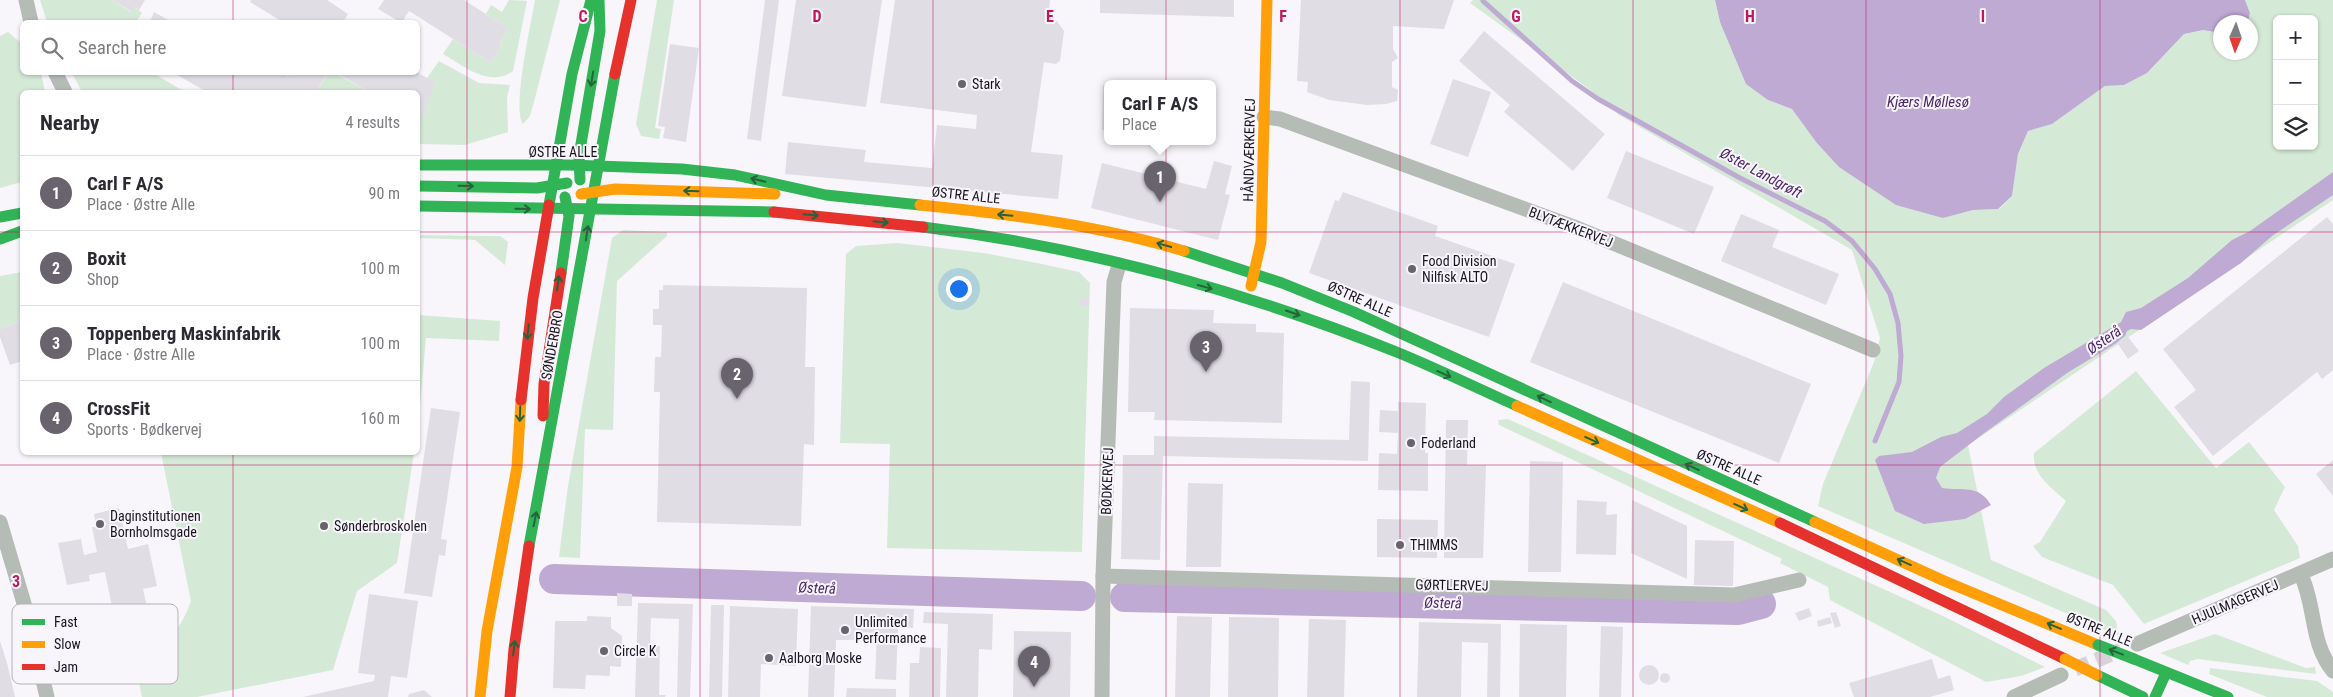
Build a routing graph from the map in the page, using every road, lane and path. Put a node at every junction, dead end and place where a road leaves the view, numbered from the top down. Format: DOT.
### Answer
graph roads {
  1 [pos="26,0"];
  2 [pos="591,0"];
  3 [pos="599,0"];
  4 [pos="631,0"];
  5 [pos="1267,0"];
  6 [pos="31,20"];
  7 [pos="56,75"];
  8 [pos="64,90"];
  9 [pos="1264,117"];
  10 [pos="420,165"];
  11 [pos="520,166"];
  12 [pos="556,166"];
  13 [pos="595,166"];
  14 [pos="579,172"];
  15 [pos="554,185"];
  16 [pos="420,186"];
  17 [pos="840,197"];
  18 [pos="591,198"];
  19 [pos="420,206"];
  20 [pos="560,207"];
  21 [pos="20,212"];
  22 [pos="0,217"];
  23 [pos="20,232"];
  24 [pos="0,239"];
  25 [pos="20,244"];
  26 [pos="0,248"];
  27 [pos="1119,265"];
  28 [pos="1255,272"];
  29 [pos="1247,298"];
  30 [pos="1873,350"];
  31 [pos="541,484"];
  32 [pos="0,522"];
  33 [pos="2333,559"];
  34 [pos="2301,575"];
  35 [pos="1103,576"];
  36 [pos="1800,580"];
  37 [pos="24,604"];
  38 [pos="2136,644"];
  39 [pos="2166,672"];
  40 [pos="2333,672"];
  41 [pos="2061,675"];
  42 [pos="44,684"];
  43 [pos="47,697"];
  44 [pos="480,697"];
  45 [pos="510,697"];
  46 [pos="1102,697"];
  47 [pos="2014,697"];
  48 [pos="2144,697"];
  49 [pos="2155,697"];
  50 [pos="2228,697"];
  1 -- 6 [label="street"];
  2 -- 12 [label="street"];
  3 -- 14 [label="street, one-way"];
  4 -- 13 [label="street, SØNDERBRO"];
  5 -- 9 [label="street, HÅNDVÆRKERVEJ"];
  7 -- 8 [label="street"];
  9 -- 28 [label="street, HÅNDVÆRKERVEJ"];
  9 -- 30 [label="street, BLYTÆKKERVEJ"];
  10 -- 11 [label="street, ØSTRE ALLE"];
  11 -- 12 [label="street, ØSTRE ALLE"];
  11 -- 15 [label="street"];
  12 -- 14 [label="street, ØSTRE ALLE"];
  12 -- 15 [label="street"];
  13 -- 14 [label="street, ØSTRE ALLE"];
  17 -- 13 [label="street, ØSTRE ALLE, one-way"];
  13 -- 18 [label="street, SØNDERBRO"];
  14 -- 15 [label="street"];
  14 -- 18 [label="street"];
  16 -- 15 [label="street, one-way"];
  15 -- 20 [label="street"];
  15 -- 20 [label="street"];
  17 -- 18 [label="street, one-way"];
  28 -- 17 [label="street, ØSTRE ALLE, one-way"];
  18 -- 20 [label="street"];
  18 -- 20 [label="street"];
  18 -- 27 [label="street, one-way"];
  31 -- 18 [label="street, SØNDERBRO, one-way"];
  19 -- 20 [label="street, one-way"];
  31 -- 20 [label="street, one-way"];
  20 -- 44 [label="street, SØNDERBRO, one-way"];
  21 -- 22 [label="street"];
  23 -- 24 [label="street"];
  25 -- 26 [label="street"];
  27 -- 29 [label="street, one-way"];
  27 -- 35 [label="street, BØDKERVEJ"];
  28 -- 29 [label="street, HÅNDVÆRKERVEJ"];
  39 -- 28 [label="street, ØSTRE ALLE, one-way, bridge"];
  29 -- 48 [label="street, one-way, bridge"];
  45 -- 31 [label="street, SØNDERBRO, one-way"];
  32 -- 37 [label="street"];
  33 -- 34 [label="street, HJULMAGERVEJ"];
  34 -- 38 [label="street, HJULMAGERVEJ"];
  34 -- 40 [label="street"];
  35 -- 36 [label="street, GØRTLERVEJ"];
  35 -- 46 [label="street, BØDKERVEJ"];
  39 -- 49 [label="street"];
  39 -- 50 [label="street, ØSTRE ALLE"];
  41 -- 47 [label="street"];
  42 -- 43 [label="street"];
}
